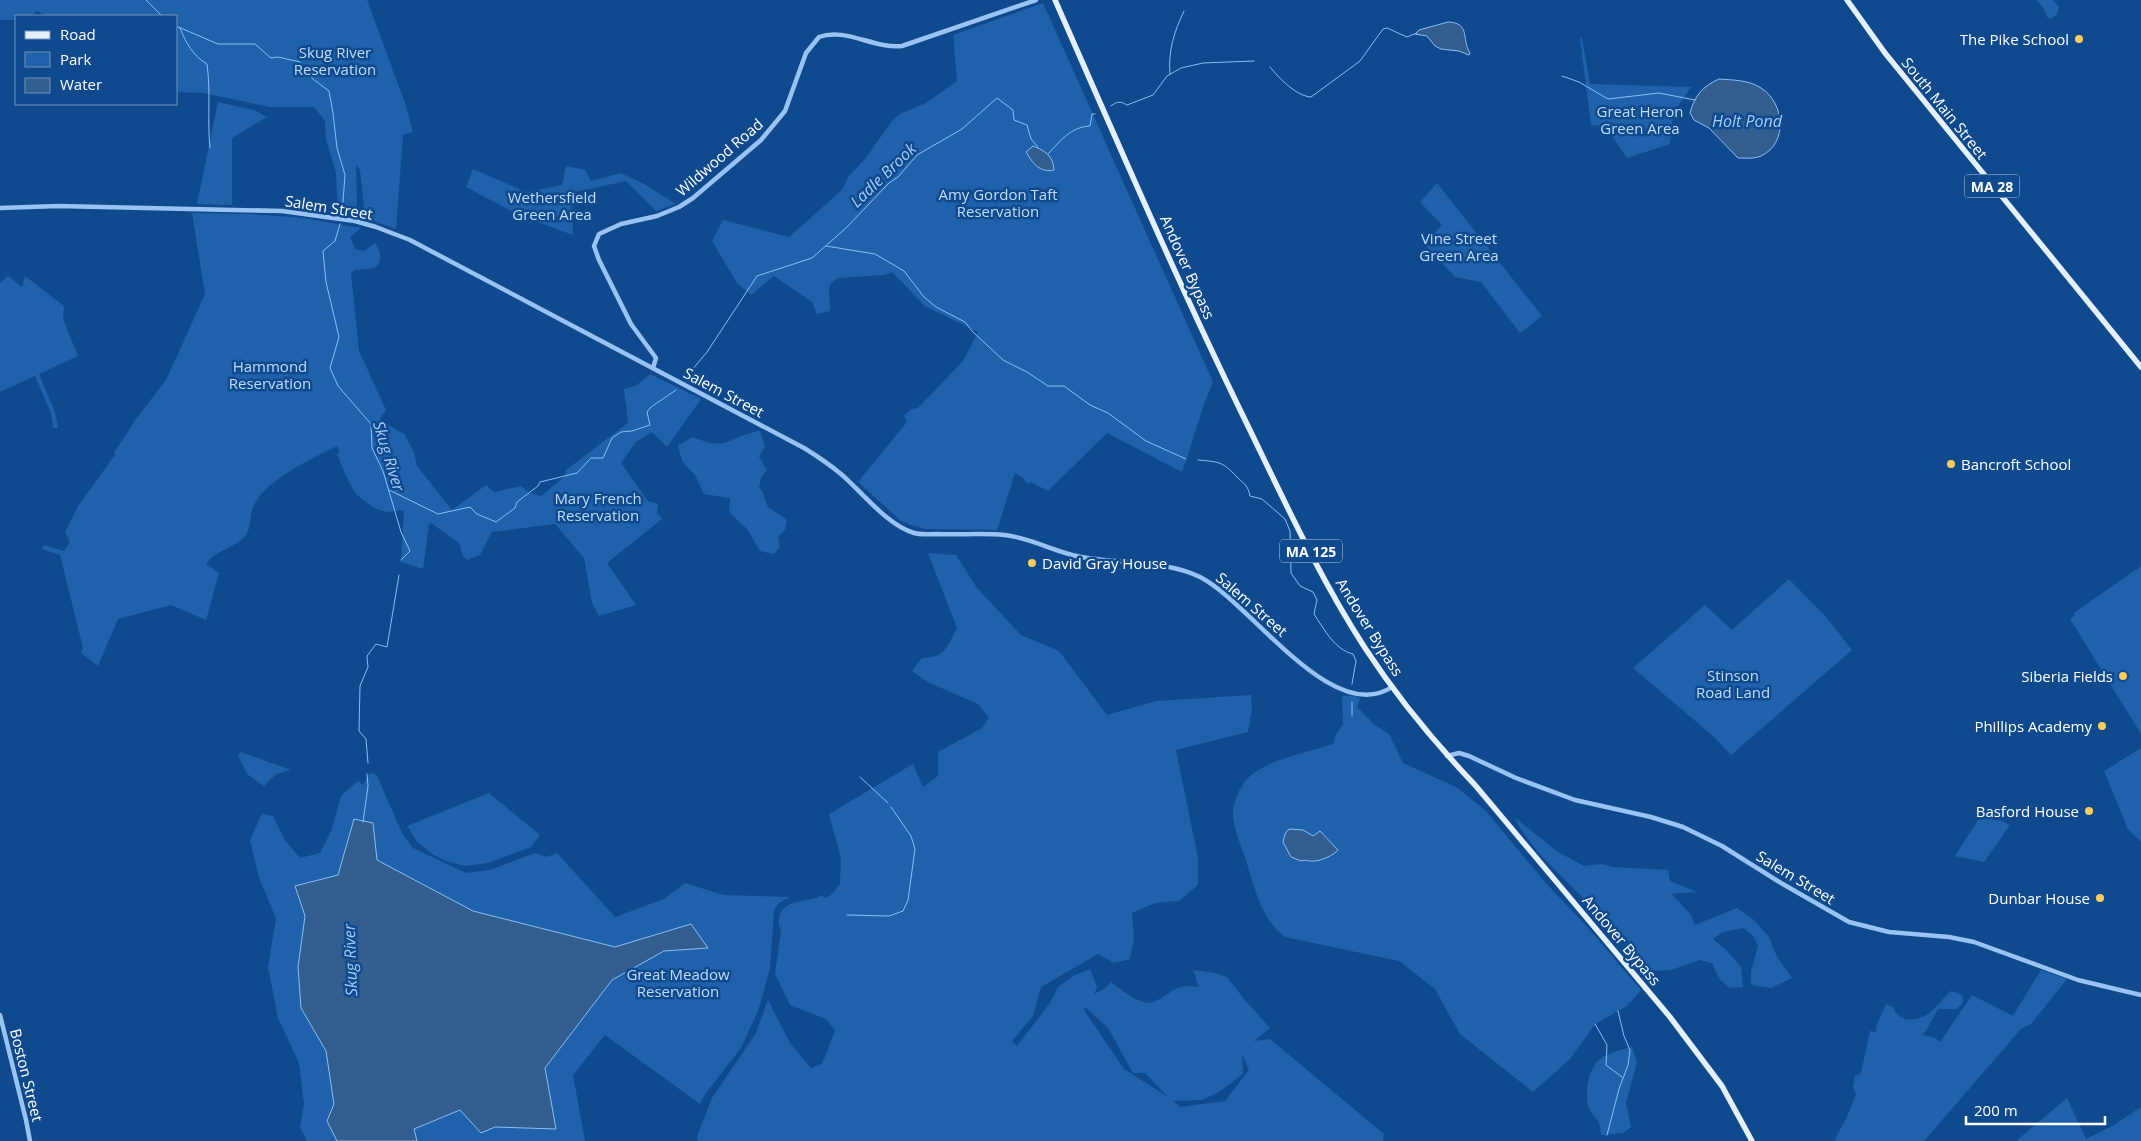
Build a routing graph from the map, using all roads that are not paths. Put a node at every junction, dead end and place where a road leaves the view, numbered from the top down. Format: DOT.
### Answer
graph roads {
  1 [pos="1036,0"];
  2 [pos="1054,0"];
  3 [pos="1847,0"];
  4 [pos="0,208"];
  5 [pos="653,368"];
  6 [pos="2141,368"];
  7 [pos="1392,686"];
  8 [pos="1447,756"];
  9 [pos="2141,995"];
  10 [pos="0,1015"];
  11 [pos="30,1141"];
  12 [pos="1752,1141"];
  1 -- 5 [label="street, Wildwood Road"];
  2 -- 7 [label="main road, Andover Bypass / MA 125"];
  3 -- 6 [label="main road, South Main Street / MA 28"];
  4 -- 5 [label="street, Salem Street"];
  5 -- 7 [label="street, Salem Street"];
  7 -- 8 [label="main road, Andover Bypass / MA 125"];
  8 -- 9 [label="street, Salem Street"];
  8 -- 12 [label="main road, Andover Bypass / MA 125"];
  10 -- 11 [label="street, Boston Street"];
}
